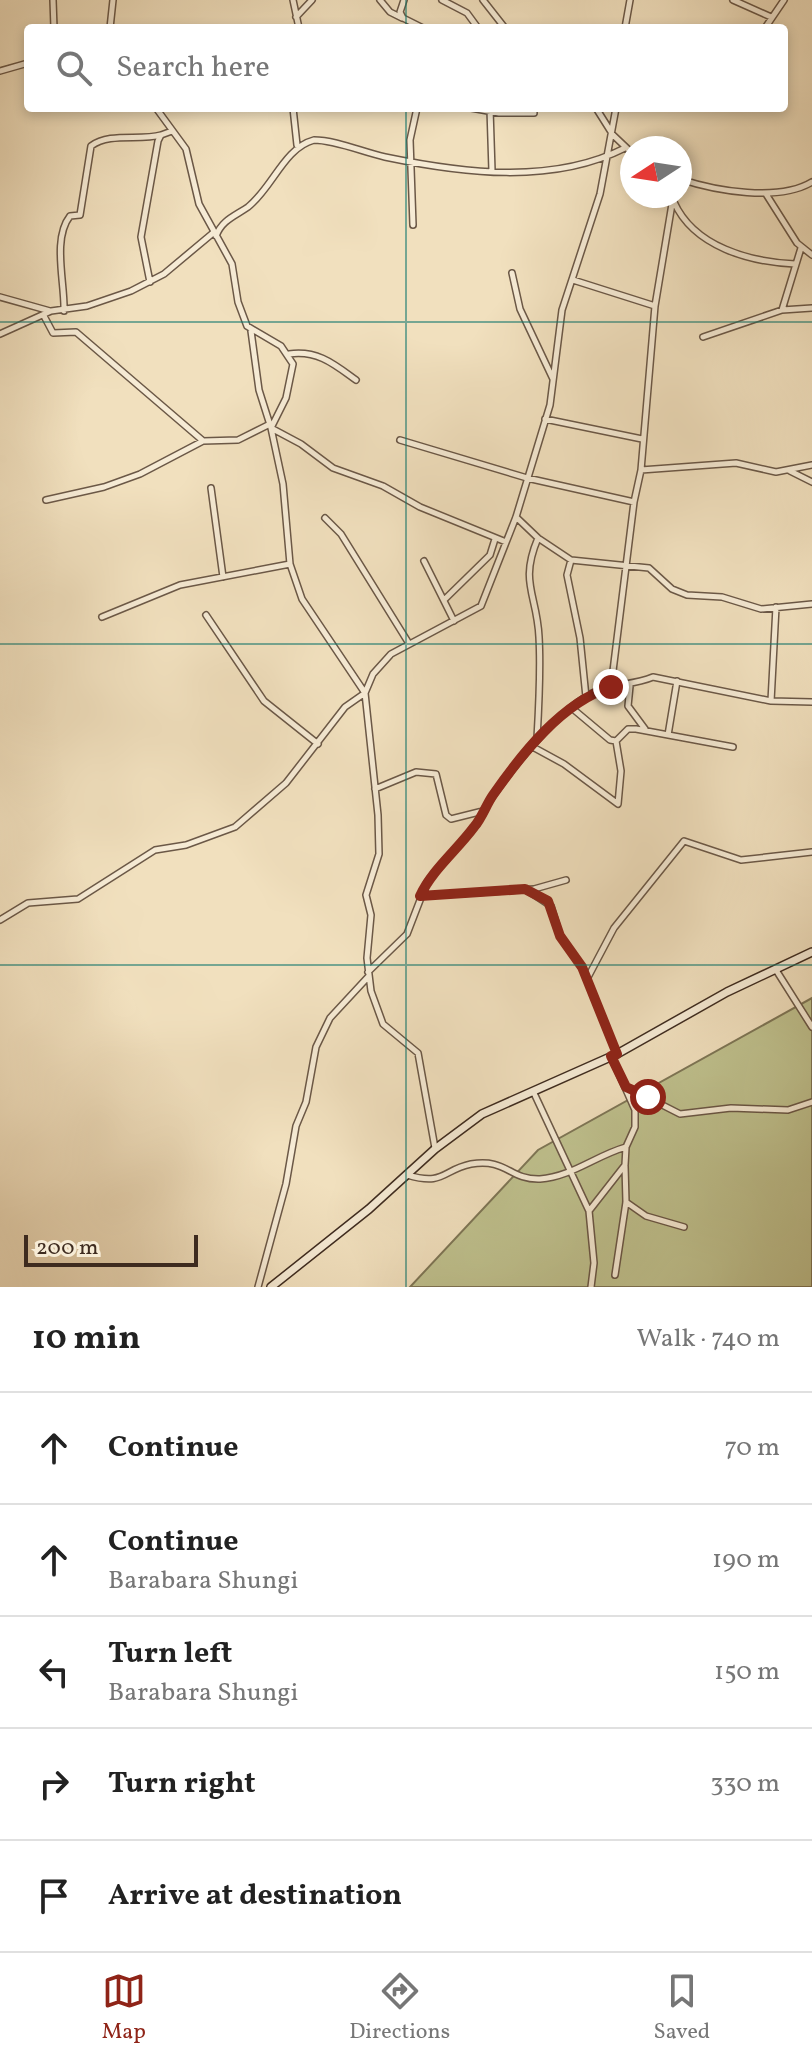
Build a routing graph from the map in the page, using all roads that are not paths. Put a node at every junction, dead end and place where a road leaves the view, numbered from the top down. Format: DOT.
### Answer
graph roads {
  1 [pos="53,0"];
  2 [pos="113,0"];
  3 [pos="293,0"];
  4 [pos="312,0"];
  5 [pos="380,0"];
  6 [pos="404,0"];
  7 [pos="442,0"];
  8 [pos="483,0"];
  9 [pos="630,0"];
  10 [pos="733,0"];
  11 [pos="784,0"];
  12 [pos="771,17"];
  13 [pos="296,18"];
  14 [pos="403,18"];
  15 [pos="54,24"];
  16 [pos="110,24"];
  17 [pos="298,24"];
  18 [pos="415,24"];
  19 [pos="475,24"];
  20 [pos="502,24"];
  21 [pos="626,24"];
  22 [pos="767,24"];
  23 [pos="24,64"];
  24 [pos="0,71"];
  25 [pos="159,112"];
  26 [pos="293,112"];
  27 [pos="416,112"];
  28 [pos="490,112"];
  29 [pos="523,112"];
  30 [pos="599,112"];
  31 [pos="616,112"];
  32 [pos="534,113"];
  33 [pos="172,131"];
  34 [pos="161,135"];
  35 [pos="613,135"];
  36 [pos="620,143"];
  37 [pos="297,145"];
  38 [pos="620,150"];
  39 [pos="609,156"];
  40 [pos="411,162"];
  41 [pos="492,171"];
  42 [pos="692,181"];
  43 [pos="812,182"];
  44 [pos="766,194"];
  45 [pos="671,208"];
  46 [pos="680,208"];
  47 [pos="413,225"];
  48 [pos="213,233"];
  49 [pos="801,248"];
  50 [pos="812,255"];
  51 [pos="795,264"];
  52 [pos="512,273"];
  53 [pos="573,280"];
  54 [pos="150,282"];
  55 [pos="0,297"];
  56 [pos="655,306"];
  57 [pos="812,308"];
  58 [pos="782,310"];
  59 [pos="51,311"];
  60 [pos="64,311"];
  61 [pos="44,316"];
  62 [pos="251,330"];
  63 [pos="0,334"];
  64 [pos="703,337"];
  65 [pos="289,354"];
  66 [pos="356,380"];
  67 [pos="554,383"];
  68 [pos="545,419"];
  69 [pos="271,426"];
  70 [pos="642,439"];
  71 [pos="400,440"];
  72 [pos="203,441"];
  73 [pos="812,465"];
  74 [pos="641,470"];
  75 [pos="789,471"];
  76 [pos="527,478"];
  77 [pos="812,482"];
  78 [pos="211,488"];
  79 [pos="46,500"];
  80 [pos="634,502"];
  81 [pos="516,517"];
  82 [pos="325,518"];
  83 [pos="538,538"];
  84 [pos="495,539"];
  85 [pos="506,542"];
  86 [pos="571,560"];
  87 [pos="424,561"];
  88 [pos="290,564"];
  89 [pos="624,568"];
  90 [pos="223,577"];
  91 [pos="444,600"];
  92 [pos="812,604"];
  93 [pos="776,607"];
  94 [pos="206,615"];
  95 [pos="102,617"];
  96 [pos="454,621"];
  97 [pos="408,642"];
  98 [pos="677,681"];
  99 [pos="630,686"];
  100 [pos="611,687"];
  101 [pos="365,693"];
  102 [pos="586,697"];
  103 [pos="771,701"];
  104 [pos="812,702"];
  105 [pos="573,709"];
  106 [pos="645,730"];
  107 [pos="668,735"];
  108 [pos="537,739"];
  109 [pos="616,741"];
  110 [pos="318,744"];
  111 [pos="531,746"];
  112 [pos="733,747"];
  113 [pos="375,789"];
  114 [pos="483,811"];
  115 [pos="812,852"];
  116 [pos="566,880"];
  117 [pos="525,889"];
  118 [pos="420,896"];
  119 [pos="0,920"];
  120 [pos="812,952"];
  121 [pos="776,970"];
  122 [pos="368,974"];
  123 [pos="587,979"];
  124 [pos="812,1027"];
  125 [pos="614,1055"];
  126 [pos="626,1087"];
  127 [pos="533,1090"];
  128 [pos="812,1102"];
  129 [pos="626,1147"];
  130 [pos="435,1149"];
  131 [pos="625,1165"];
  132 [pos="572,1169"];
  133 [pos="407,1175"];
  134 [pos="626,1202"];
  135 [pos="589,1211"];
  136 [pos="684,1227"];
  137 [pos="615,1275"];
  138 [pos="258,1287"];
  139 [pos="271,1287"];
  140 [pos="591,1287"];
  1 -- 15 [label="street"];
  2 -- 16 [label="street"];
  3 -- 13 [label="street"];
  4 -- 13 [label="street"];
  5 -- 14 [label="street"];
  6 -- 14 [label="street"];
  7 -- 19 [label="street"];
  8 -- 20 [label="street"];
  9 -- 21 [label="street"];
  10 -- 12 [label="street"];
  11 -- 12 [label="street"];
  12 -- 22 [label="street"];
  13 -- 17 [label="street"];
  14 -- 18 [label="street"];
  23 -- 24 [label="street"];
  25 -- 33 [label="street"];
  26 -- 37 [label="street"];
  27 -- 40 [label="street"];
  28 -- 41 [label="street"];
  29 -- 32 [label="street"];
  30 -- 35 [label="street"];
  31 -- 35 [label="street"];
  33 -- 34 [label="street"];
  33 -- 48 [label="street"];
  34 -- 54 [label="street"];
  34 -- 60 [label="street"];
  35 -- 36 [label="street"];
  35 -- 39 [label="street"];
  37 -- 40 [label="street"];
  37 -- 48 [label="street"];
  38 -- 39 [label="street"];
  39 -- 41 [label="street"];
  39 -- 53 [label="street"];
  40 -- 41 [label="street"];
  40 -- 47 [label="street"];
  42 -- 44 [label="street"];
  43 -- 44 [label="street"];
  44 -- 49 [label="street"];
  45 -- 56 [label="street"];
  46 -- 51 [label="street"];
  48 -- 54 [label="street"];
  48 -- 62 [label="street"];
  49 -- 50 [label="street"];
  49 -- 51 [label="street"];
  51 -- 58 [label="street"];
  52 -- 67 [label="street"];
  53 -- 56 [label="street"];
  53 -- 67 [label="street"];
  54 -- 60 [label="street"];
  55 -- 59 [label="street"];
  56 -- 70 [label="street"];
  57 -- 58 [label="street"];
  58 -- 64 [label="street"];
  59 -- 60 [label="street"];
  59 -- 61 [label="street"];
  61 -- 63 [label="street"];
  61 -- 72 [label="street"];
  62 -- 65 [label="street"];
  62 -- 69 [label="street"];
  65 -- 66 [label="street"];
  65 -- 69 [label="street"];
  67 -- 68 [label="street"];
  68 -- 70 [label="street"];
  68 -- 76 [label="street"];
  69 -- 72 [label="street"];
  69 -- 84 [label="street"];
  69 -- 88 [label="street"];
  70 -- 74 [label="street"];
  71 -- 76 [label="street"];
  72 -- 79 [label="street"];
  73 -- 75 [label="street"];
  74 -- 75 [label="street"];
  74 -- 80 [label="street"];
  75 -- 77 [label="street"];
  76 -- 80 [label="street"];
  76 -- 81 [label="street"];
  78 -- 90 [label="street"];
  80 -- 89 [label="street"];
  81 -- 83 [label="street"];
  81 -- 85 [label="street"];
  82 -- 97 [label="street"];
  83 -- 86 [label="street"];
  83 -- 108 [label="street"];
  84 -- 85 [label="street"];
  84 -- 91 [label="street"];
  85 -- 96 [label="street"];
  86 -- 89 [label="street"];
  86 -- 102 [label="street"];
  87 -- 91 [label="street"];
  88 -- 90 [label="street"];
  88 -- 101 [label="street"];
  89 -- 93 [label="street"];
  89 -- 100 [label="street"];
  90 -- 95 [label="street"];
  91 -- 96 [label="street"];
  92 -- 93 [label="street"];
  93 -- 103 [label="street"];
  94 -- 110 [label="street"];
  96 -- 97 [label="street"];
  97 -- 101 [label="street"];
  98 -- 99 [label="street"];
  98 -- 103 [label="street"];
  98 -- 107 [label="street"];
  99 -- 100 [label="street"];
  99 -- 106 [label="street"];
  100 -- 102 [label="street"];
  101 -- 110 [label="street"];
  101 -- 113 [label="street"];
  102 -- 105 [label="street"];
  103 -- 104 [label="street"];
  105 -- 108 [label="street"];
  105 -- 109 [label="street"];
  106 -- 107 [label="street"];
  106 -- 109 [label="street"];
  107 -- 112 [label="street"];
  108 -- 111 [label="street"];
  109 -- 111 [label="street"];
  110 -- 119 [label="street"];
  111 -- 114 [label="street"];
  113 -- 114 [label="street"];
  113 -- 122 [label="street"];
  114 -- 118 [label="street"];
  115 -- 123 [label="street"];
  116 -- 117 [label="street"];
  117 -- 118 [label="street"];
  117 -- 123 [label="street"];
  118 -- 122 [label="street"];
  120 -- 121 [label="street"];
  121 -- 124 [label="street"];
  121 -- 125 [label="street"];
  122 -- 130 [label="street"];
  122 -- 138 [label="street"];
  123 -- 125 [label="street"];
  125 -- 126 [label="street"];
  125 -- 127 [label="street"];
  126 -- 128 [label="street"];
  126 -- 129 [label="street"];
  127 -- 130 [label="street"];
  127 -- 132 [label="street"];
  129 -- 131 [label="street"];
  129 -- 132 [label="street"];
  130 -- 133 [label="street"];
  131 -- 134 [label="street"];
  131 -- 135 [label="street"];
  132 -- 133 [label="street"];
  132 -- 135 [label="street"];
  133 -- 139 [label="street"];
  134 -- 136 [label="street"];
  134 -- 137 [label="street"];
  135 -- 140 [label="street"];
}
